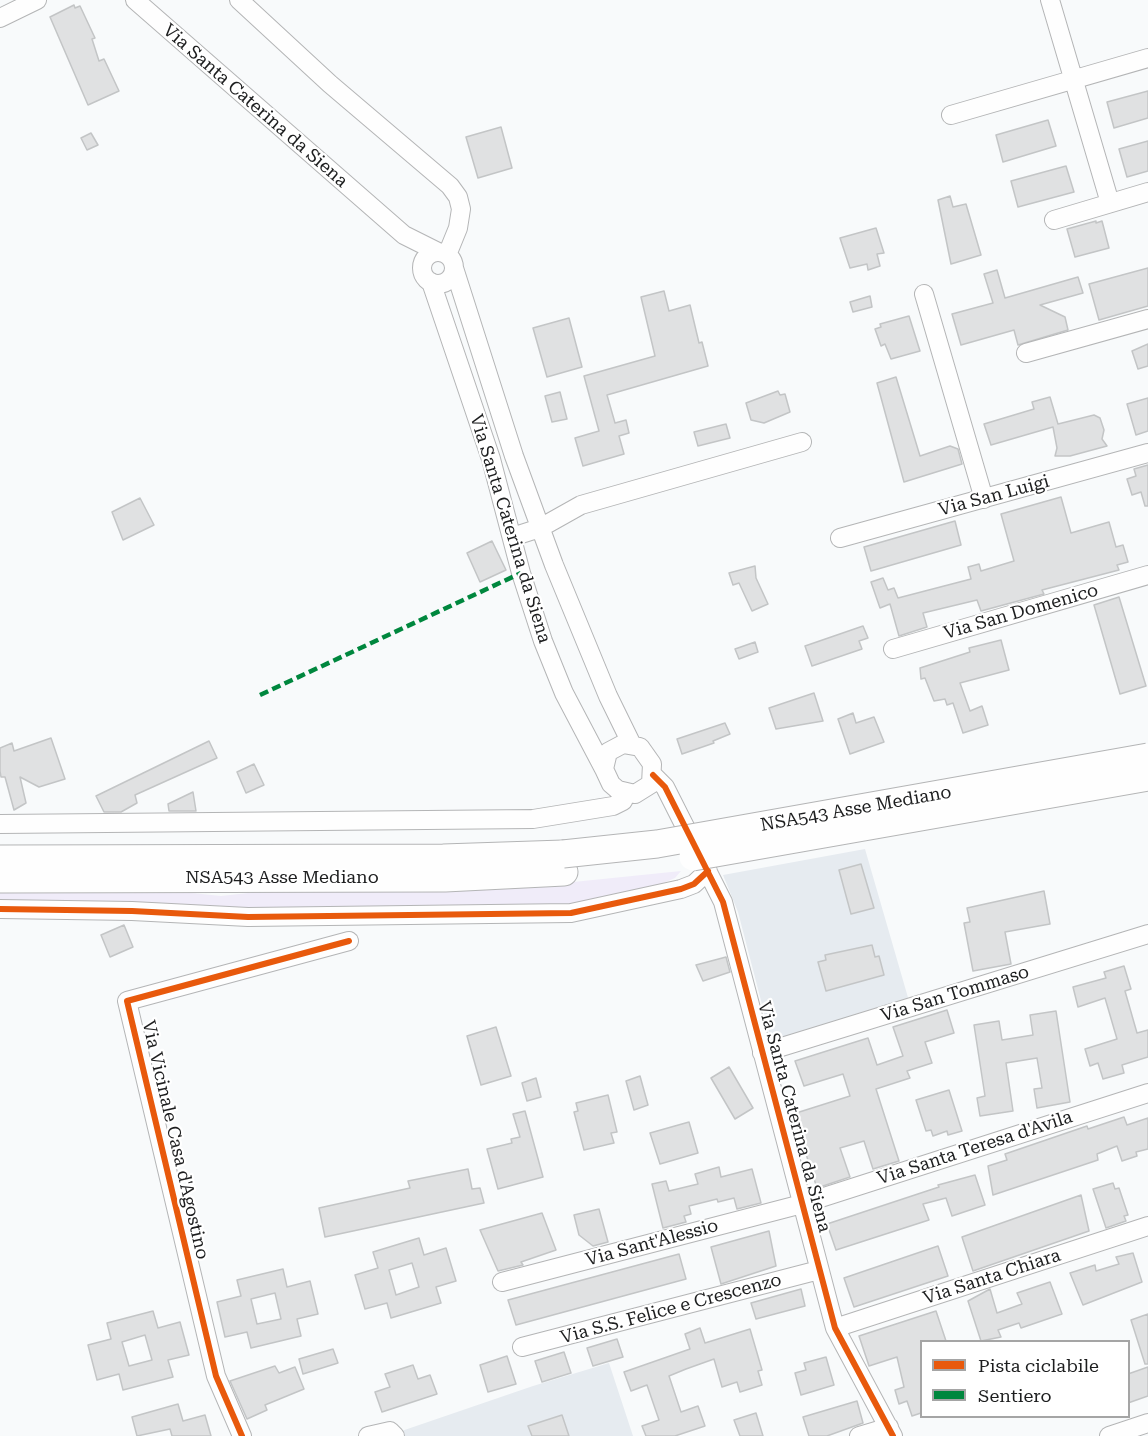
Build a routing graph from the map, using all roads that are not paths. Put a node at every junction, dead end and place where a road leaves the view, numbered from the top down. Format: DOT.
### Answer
graph roads {
  1 [pos="37,0"];
  2 [pos="135,0"];
  3 [pos="239,0"];
  4 [pos="1050,0"];
  5 [pos="0,18"];
  6 [pos="1148,58"];
  7 [pos="1073,80"];
  8 [pos="951,115"];
  9 [pos="1148,192"];
  10 [pos="1110,202"];
  11 [pos="1054,220"];
  12 [pos="404,235"];
  13 [pos="446,258"];
  14 [pos="422,264"];
  15 [pos="431,282"];
  16 [pos="924,294"];
  17 [pos="1148,319"];
  18 [pos="475,333"];
  19 [pos="452,341"];
  20 [pos="1026,353"];
  21 [pos="802,442"];
  22 [pos="1148,453"];
  23 [pos="984,499"];
  24 [pos="540,528"];
  25 [pos="512,537"];
  26 [pos="840,538"];
  27 [pos="1148,575"];
  28 [pos="893,649"];
  29 [pos="632,744"];
  30 [pos="1148,757"];
  31 [pos="604,769"];
  32 [pos="1148,777"];
  33 [pos="641,786"];
  34 [pos="0,824"];
  35 [pos="0,859"];
  36 [pos="564,863"];
  37 [pos="708,871"];
  38 [pos="0,879"];
  39 [pos="0,909"];
  40 [pos="1148,934"];
  41 [pos="349,941"];
  42 [pos="762,1053"];
  43 [pos="1148,1093"];
  44 [pos="802,1204"];
  45 [pos="1148,1226"];
  46 [pos="819,1270"];
  47 [pos="502,1282"];
  48 [pos="835,1328"];
  49 [pos="522,1347"];
  50 [pos="1148,1423"];
  51 [pos="891,1431"];
  52 [pos="242,1436"];
  53 [pos="368,1436"];
  54 [pos="395,1436"];
  55 [pos="859,1436"];
  56 [pos="1109,1436"];
  1 -- 5 [label="street"];
  2 -- 12 [label="street, Via Santa Caterina da Siena"];
  3 -- 13 [label="street"];
  4 -- 7 [label="street"];
  6 -- 7 [label="street"];
  7 -- 8 [label="street"];
  7 -- 10 [label="street"];
  9 -- 10 [label="street"];
  10 -- 11 [label="street"];
  12 -- 13 [label="street"];
  12 -- 14 [label="street"];
  13 -- 14 [label="street"];
  13 -- 15 [label="street"];
  13 -- 18 [label="street, Via Santa Caterina da Siena"];
  14 -- 15 [label="street"];
  15 -- 19 [label="street, Via Santa Caterina da Siena"];
  16 -- 23 [label="street"];
  17 -- 20 [label="street"];
  18 -- 19 [label="street"];
  18 -- 24 [label="street, Via Santa Caterina da Siena"];
  19 -- 25 [label="street, Via Santa Caterina da Siena"];
  21 -- 24 [label="street"];
  22 -- 23 [label="street, Via San Luigi"];
  23 -- 26 [label="street, Via San Luigi"];
  24 -- 25 [label="street"];
  24 -- 29 [label="street, Via Santa Caterina da Siena"];
  25 -- 31 [label="street, Via Santa Caterina da Siena"];
  27 -- 28 [label="street, Via San Domenico"];
  29 -- 31 [label="street"];
  29 -- 33 [label="street"];
  30 -- 36 [label="highway, NSA543 Asse Mediano, bridge"];
  31 -- 33 [label="street"];
  32 -- 36 [label="highway, bridge"];
  33 -- 34 [label="street"];
  33 -- 37 [label="street, Via Santa Caterina da Siena"];
  35 -- 36 [label="highway"];
  36 -- 38 [label="highway, NSA543 Asse Mediano"];
  37 -- 39 [label="street"];
  37 -- 42 [label="street, Via Santa Caterina da Siena"];
  40 -- 42 [label="street, Via San Tommaso"];
  41 -- 52 [label="street, Via Vicinale Casa d'Agostino"];
  42 -- 44 [label="street, Via Santa Caterina da Siena"];
  43 -- 44 [label="street, Via Santa Teresa d'Avila"];
  44 -- 46 [label="street, Via Santa Caterina da Siena"];
  44 -- 47 [label="street, Via Sant'Alessio"];
  45 -- 48 [label="street, Via Santa Chiara"];
  46 -- 48 [label="street, Via Santa Caterina da Siena"];
  46 -- 49 [label="street, Via S.S. Felice e Crescenzo"];
  48 -- 51 [label="street, Via Santa Caterina da Siena"];
  50 -- 56 [label="street"];
  51 -- 55 [label="street"];
  53 -- 54 [label="street"];
}
